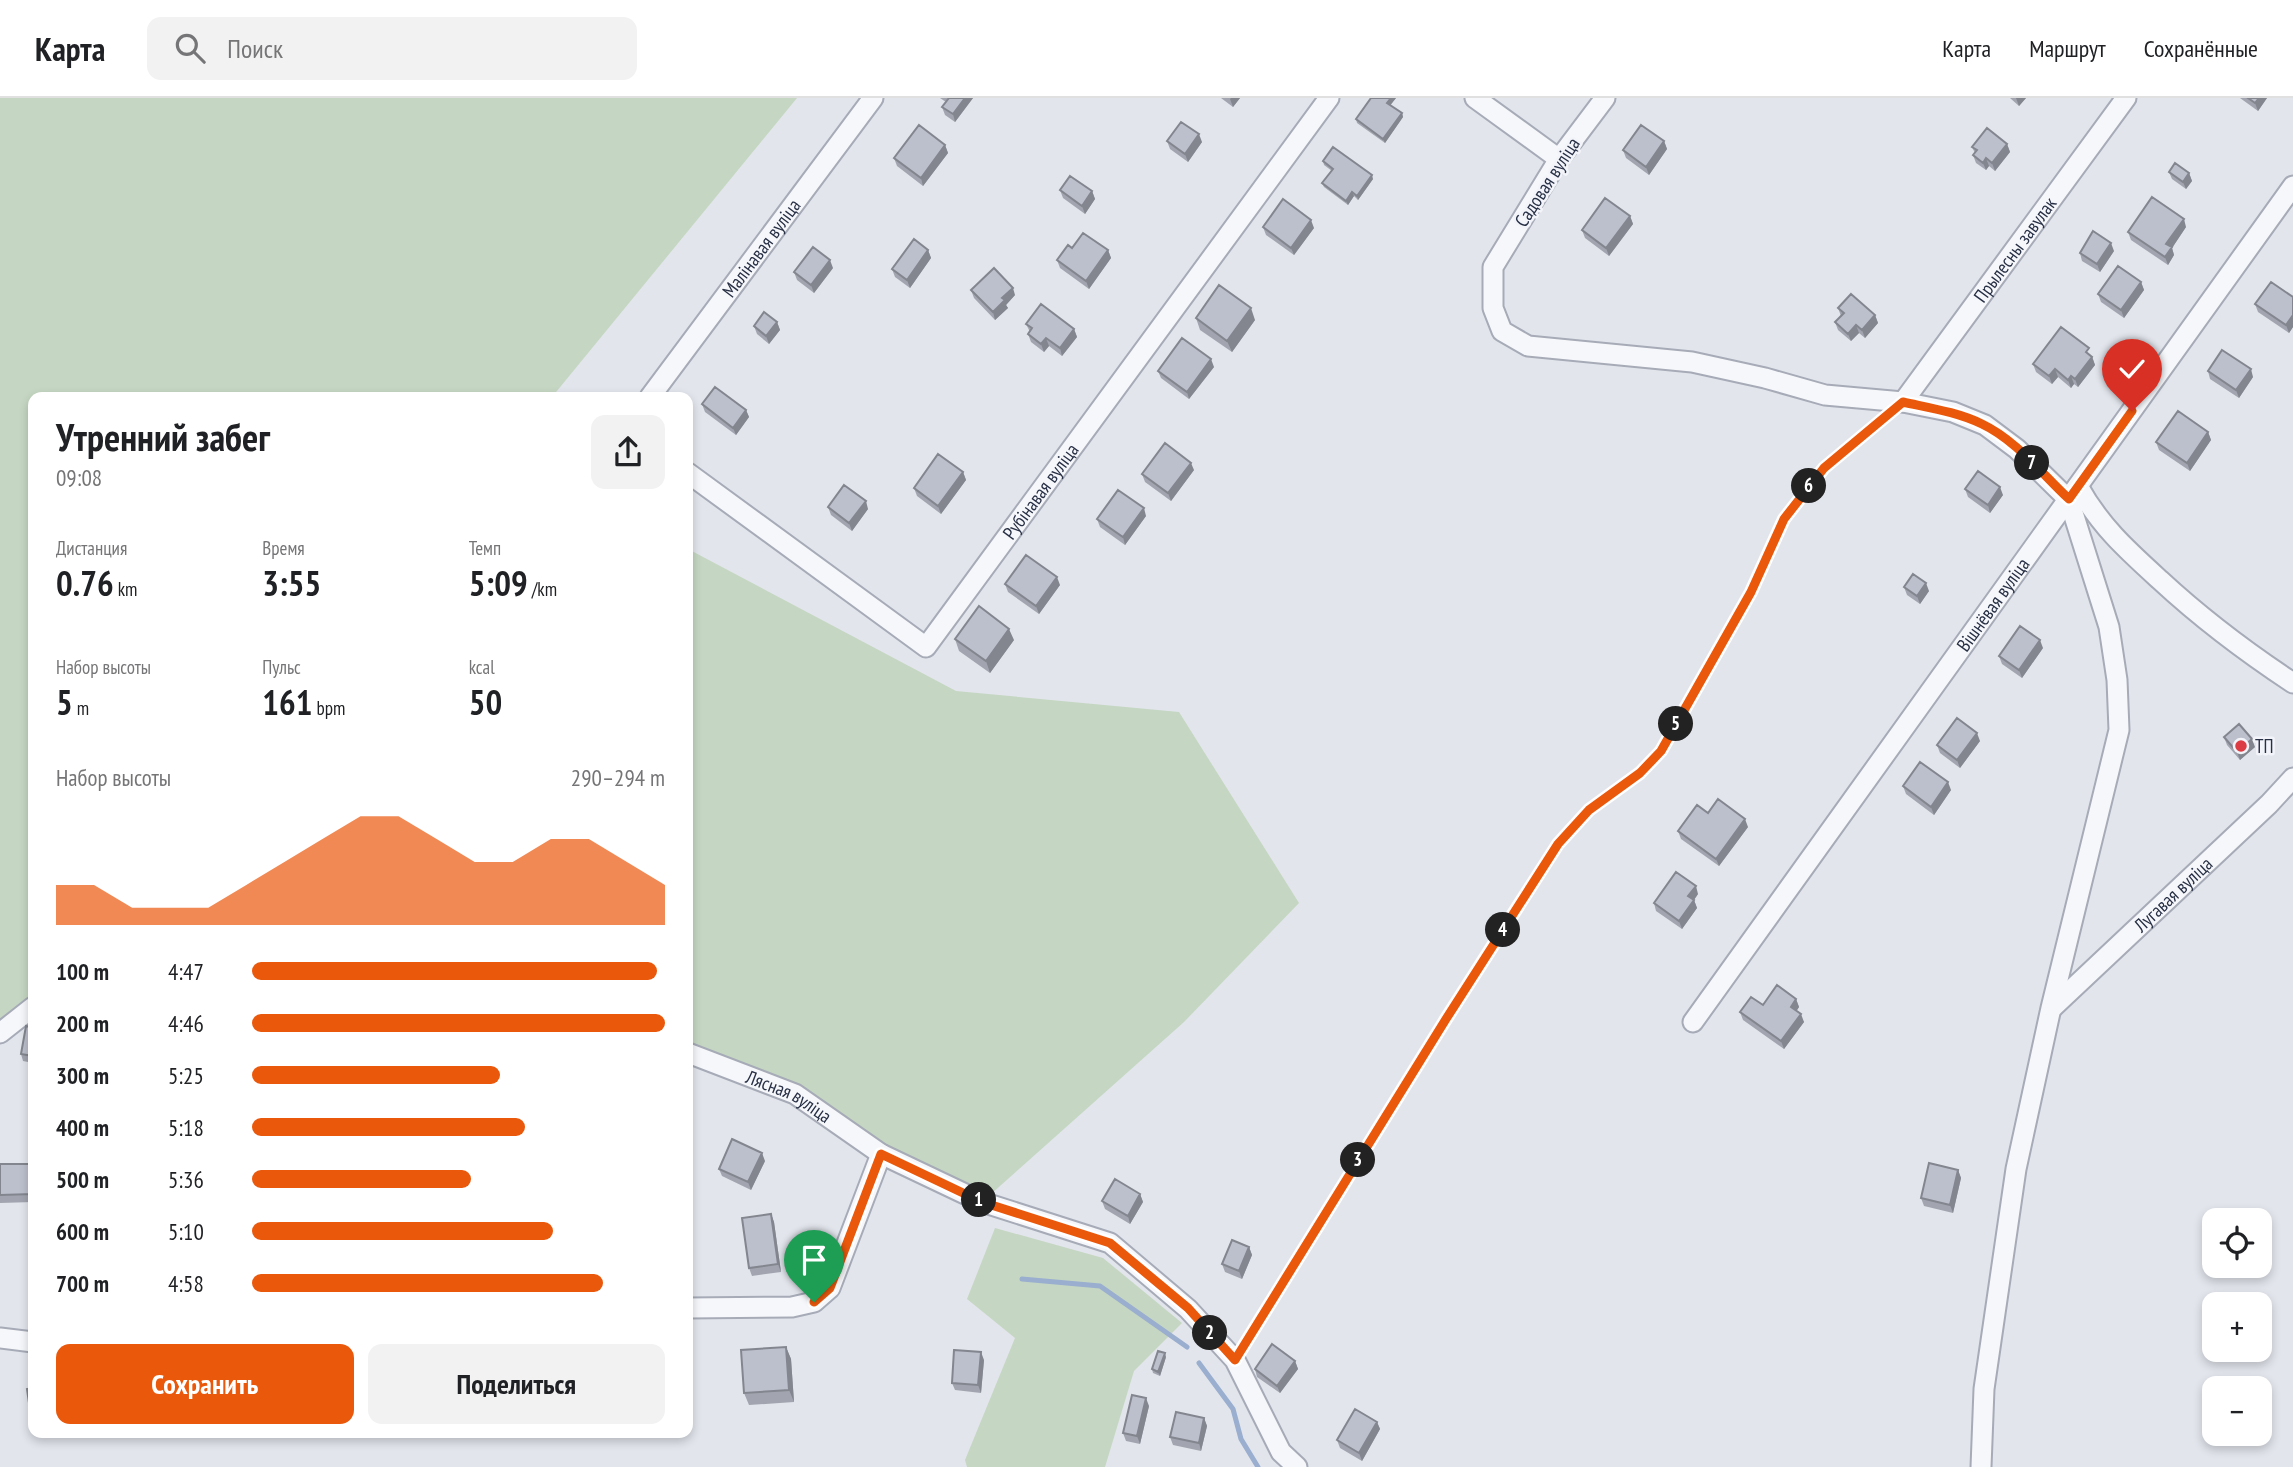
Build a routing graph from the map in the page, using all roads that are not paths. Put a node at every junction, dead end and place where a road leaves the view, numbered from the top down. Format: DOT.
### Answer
graph roads {
  1 [pos="873,98"];
  2 [pos="1328,98"];
  3 [pos="1475,98"];
  4 [pos="1605,98"];
  5 [pos="2126,98"];
  6 [pos="1559,159"];
  7 [pos="2293,186"];
  8 [pos="654,392"];
  9 [pos="1903,402"];
  10 [pos="693,477"];
  11 [pos="2074,493"];
  12 [pos="2293,683"];
  13 [pos="2293,778"];
  14 [pos="2051,1008"];
  15 [pos="28,1011"];
  16 [pos="1693,1022"];
  17 [pos="0,1033"];
  18 [pos="693,1055"];
  19 [pos="881,1154"];
  20 [pos="693,1308"];
  21 [pos="0,1338"];
  22 [pos="28,1341"];
  23 [pos="1279,1460"];
  24 [pos="1297,1467"];
  25 [pos="1981,1467"];
  1 -- 8 [label="street, Малінавая вуліца"];
  2 -- 10 [label="street, Рубінавая вуліца"];
  3 -- 6 [label="street"];
  4 -- 6 [label="street, Садовая вуліца"];
  5 -- 9 [label="street, Прылесны завулак"];
  6 -- 9 [label="street, Садовая вуліца"];
  7 -- 11 [label="street, Вішнёвая вуліца"];
  9 -- 11 [label="street"];
  11 -- 12 [label="street"];
  11 -- 14 [label="street"];
  11 -- 16 [label="street, Вішнёвая вуліца"];
  13 -- 14 [label="street, Лугавая вуліца"];
  14 -- 25 [label="street"];
  15 -- 17 [label="street"];
  18 -- 19 [label="street, Лясная вуліца"];
  19 -- 20 [label="street"];
  19 -- 23 [label="street, Лясная вуліца"];
  21 -- 22 [label="street"];
  23 -- 24 [label="street"];
}
